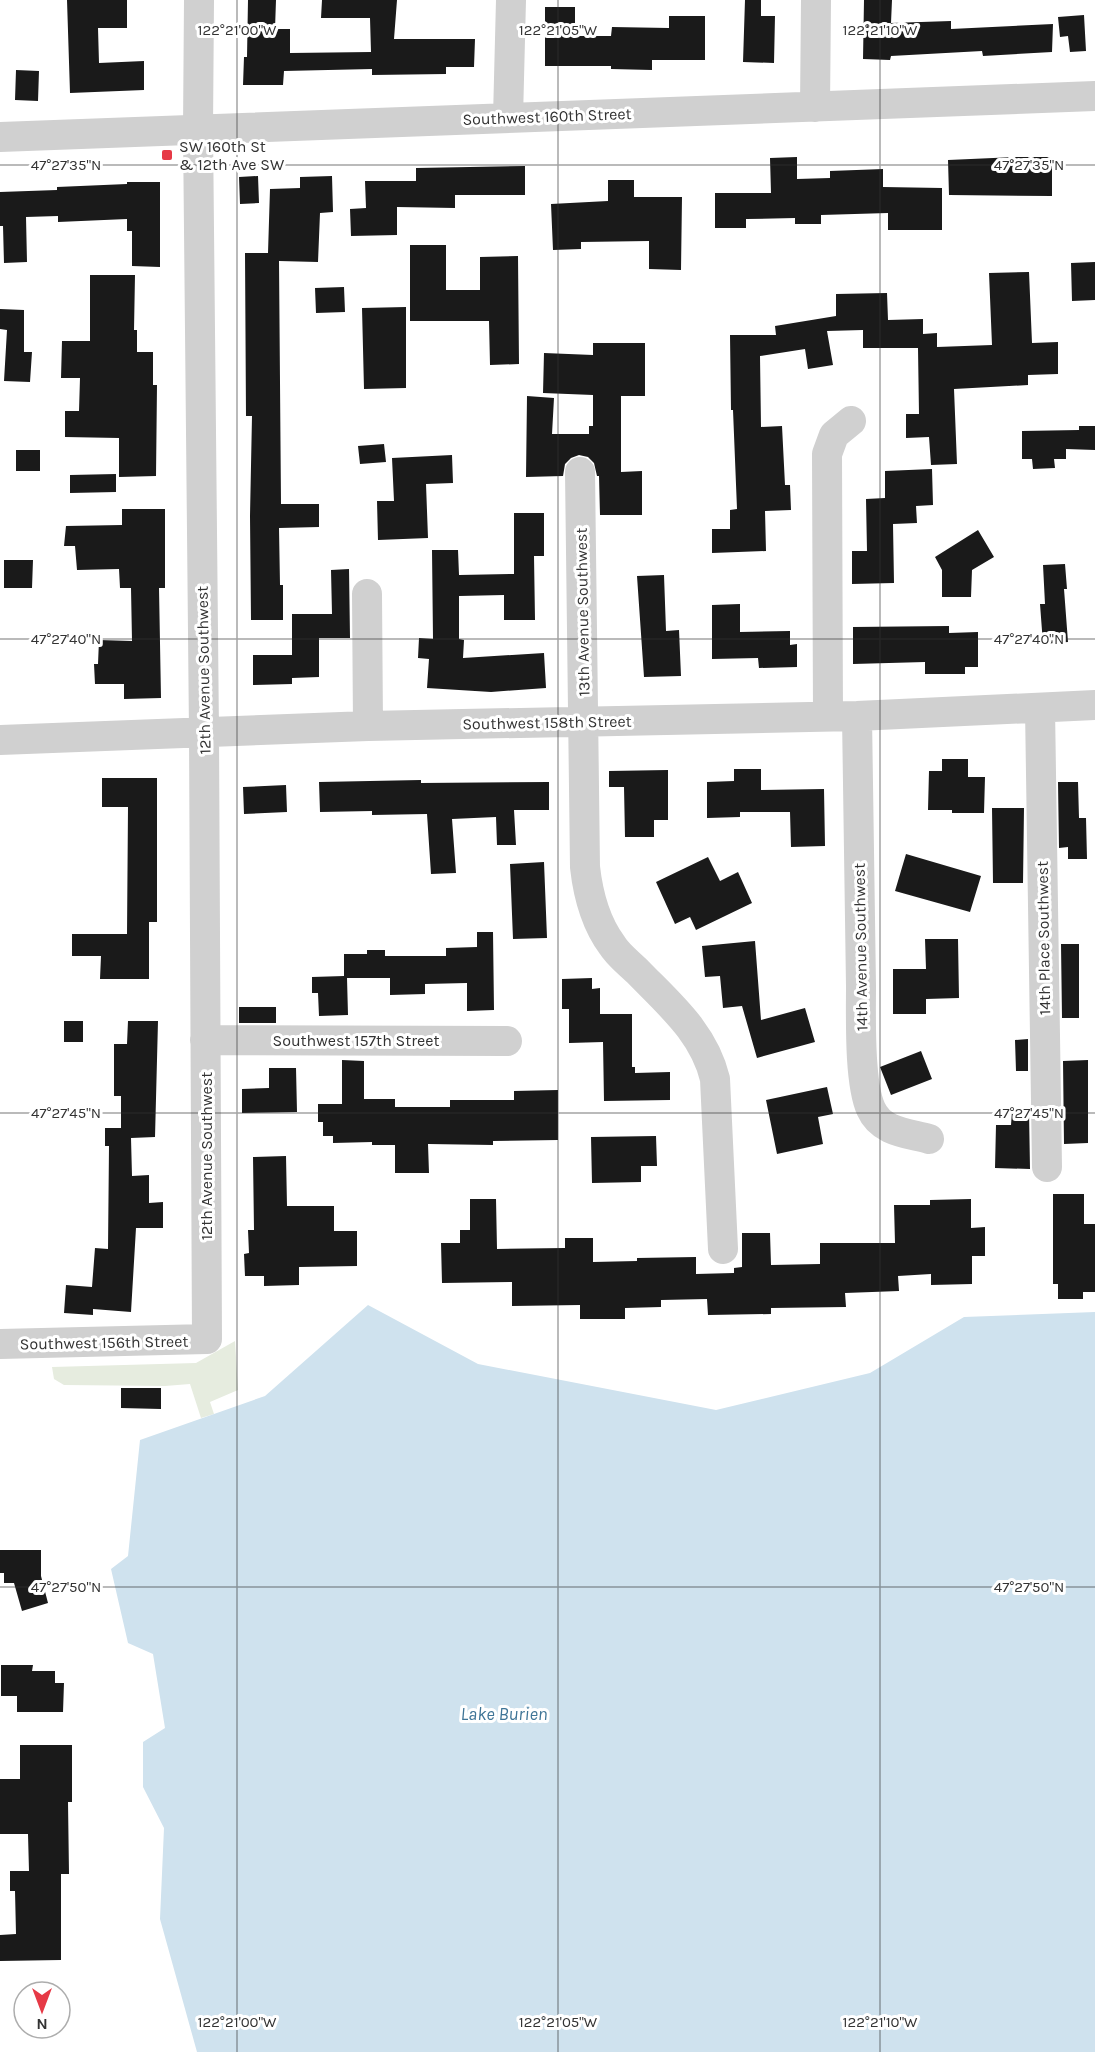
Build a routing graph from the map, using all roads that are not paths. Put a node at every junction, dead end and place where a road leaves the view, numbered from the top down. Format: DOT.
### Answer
graph roads {
  1 [pos="199,0"];
  2 [pos="511,0"];
  3 [pos="816,0"];
  4 [pos="1095,96"];
  5 [pos="814,107"];
  6 [pos="508,117"];
  7 [pos="198,129"];
  8 [pos="0,137"];
  9 [pos="851,421"];
  10 [pos="580,472"];
  11 [pos="367,594"];
  12 [pos="1095,705"];
  13 [pos="1040,708"];
  14 [pos="842,716"];
  15 [pos="583,721"];
  16 [pos="368,726"];
  17 [pos="204,733"];
  18 [pos="0,740"];
  19 [pos="205,1040"];
  20 [pos="507,1041"];
  21 [pos="929,1139"];
  22 [pos="1047,1167"];
  23 [pos="723,1249"];
  24 [pos="207,1339"];
  25 [pos="0,1344"];
  1 -- 7 [label="street, 12th Avenue Southwest"];
  2 -- 6 [label="street"];
  3 -- 5 [label="street"];
  4 -- 5 [label="street, Southwest 160th Street"];
  5 -- 6 [label="street, Southwest 160th Street"];
  6 -- 7 [label="street, Southwest 160th Street"];
  7 -- 8 [label="street, Southwest 160th Street"];
  7 -- 17 [label="street, 12th Avenue Southwest"];
  9 -- 14 [label="street, 14th Avenue Southwest"];
  10 -- 15 [label="street, 13th Avenue Southwest"];
  11 -- 16 [label="street"];
  12 -- 13 [label="street, Southwest 158th Street"];
  13 -- 14 [label="street, Southwest 158th Street"];
  13 -- 22 [label="street, 14th Place Southwest"];
  14 -- 15 [label="street, Southwest 158th Street"];
  14 -- 21 [label="street, 14th Avenue Southwest"];
  15 -- 16 [label="street, Southwest 158th Street"];
  15 -- 23 [label="street, 13th Avenue Southwest"];
  16 -- 17 [label="street, Southwest 158th Street"];
  17 -- 18 [label="street, Southwest 158th Street"];
  17 -- 19 [label="street, 12th Avenue Southwest"];
  19 -- 20 [label="street, Southwest 157th Street"];
  19 -- 24 [label="street, 12th Avenue Southwest"];
  24 -- 25 [label="street, Southwest 156th Street"];
}
